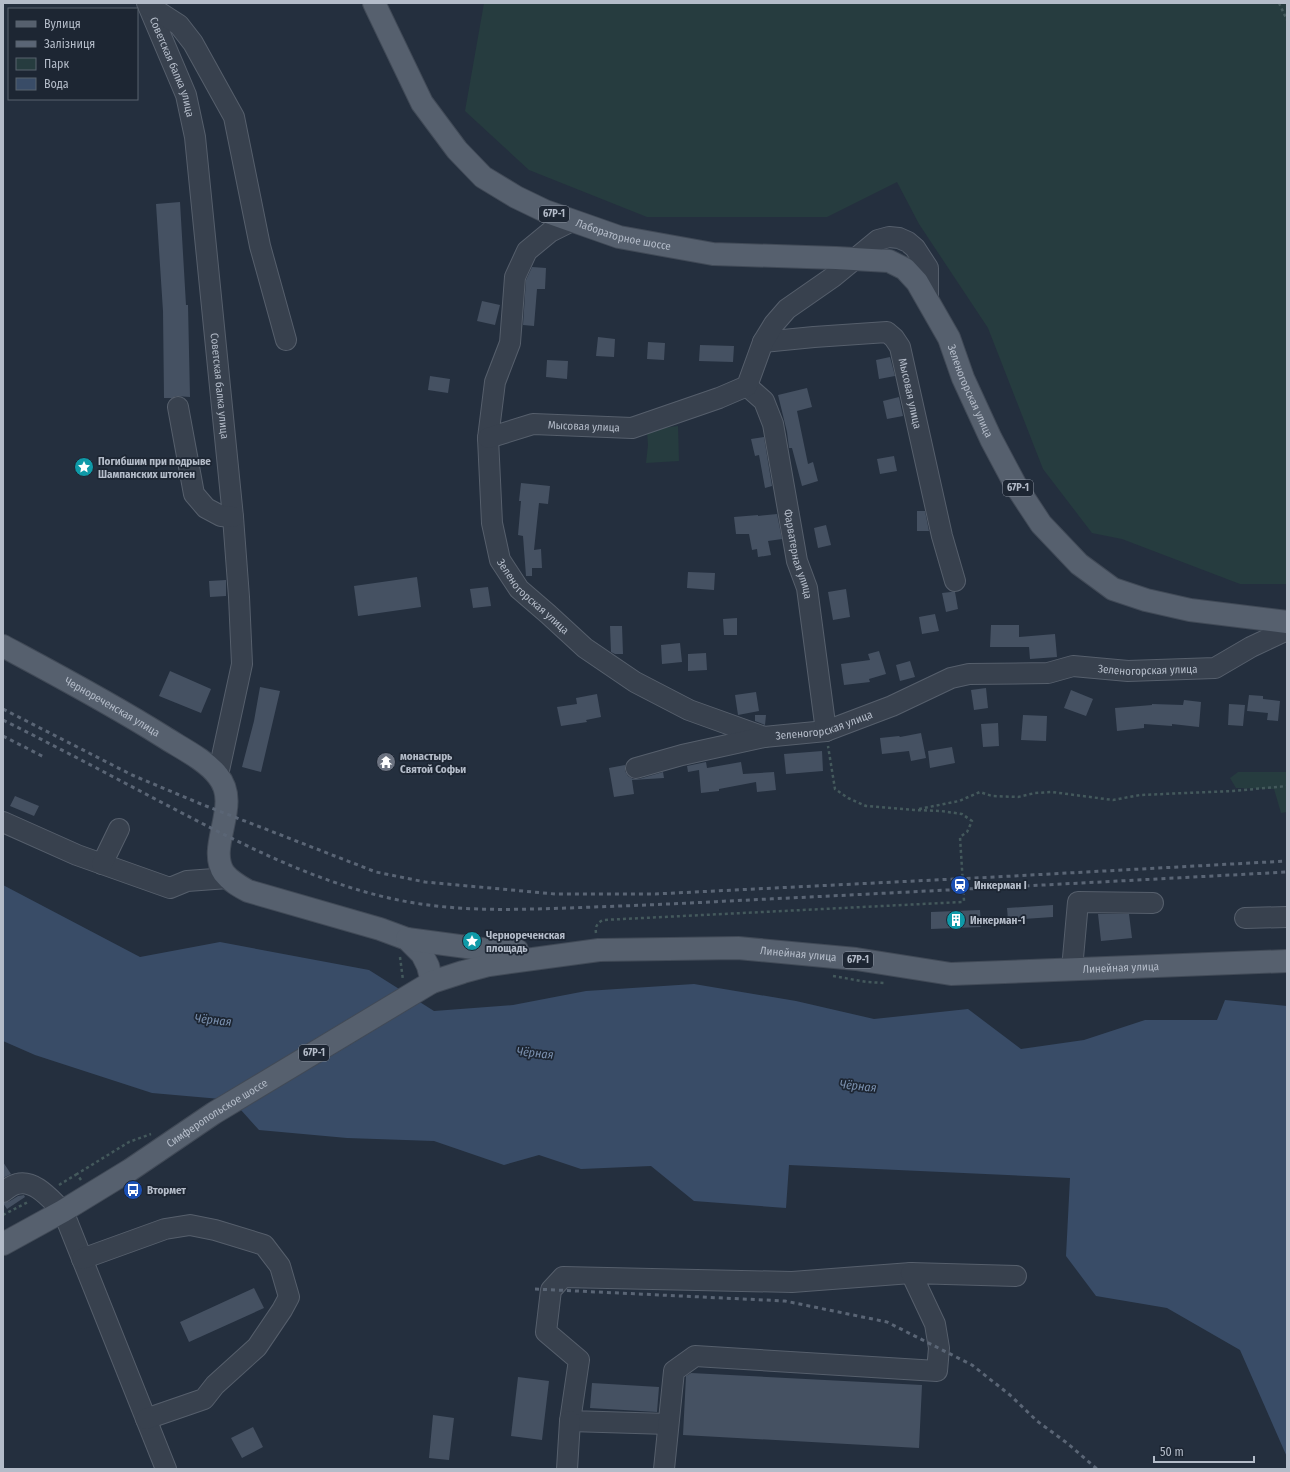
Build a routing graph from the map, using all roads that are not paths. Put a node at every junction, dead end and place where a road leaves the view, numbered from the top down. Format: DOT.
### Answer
graph roads {
  1 [pos="374,3"];
  2 [pos="147,4"];
  3 [pos="572,221"];
  4 [pos="846,258"];
  5 [pos="286,340"];
  6 [pos="763,342"];
  7 [pos="747,386"];
  8 [pos="178,407"];
  9 [pos="488,438"];
  10 [pos="233,517"];
  11 [pos="955,581"];
  12 [pos="1287,622"];
  13 [pos="1287,630"];
  14 [pos="3,646"];
  15 [pos="826,731"];
  16 [pos="764,737"];
  17 [pos="636,768"];
  18 [pos="218,775"];
  19 [pos="3,822"];
  20 [pos="119,829"];
  21 [pos="102,864"];
  22 [pos="228,878"];
  23 [pos="1153,903"];
  24 [pos="1287,917"];
  25 [pos="1245,918"];
  26 [pos="407,939"];
  27 [pos="599,950"];
  28 [pos="1287,961"];
  29 [pos="1072,969"];
  30 [pos="432,982"];
  31 [pos="3,1192"];
  32 [pos="63,1211"];
  33 [pos="3,1244"];
  34 [pos="82,1259"];
  35 [pos="911,1273"];
  36 [pos="1016,1276"];
  37 [pos="146,1419"];
  38 [pos="570,1421"];
  39 [pos="668,1424"];
  40 [pos="166,1469"];
  41 [pos="567,1469"];
  42 [pos="664,1469"];
  1 -- 3 [label="main road, Лабораторное шоссе / 67Р-1"];
  2 -- 5 [label="street"];
  2 -- 10 [label="street, Советская балка улица"];
  3 -- 4 [label="main road, Лабораторное шоссе / 67Р-1"];
  3 -- 9 [label="street, Зеленогорская улица"];
  4 -- 6 [label="street"];
  4 -- 12 [label="main road, Зеленогорская улица / 67Р-1"];
  6 -- 7 [label="street"];
  6 -- 11 [label="street, Мысовая улица"];
  7 -- 9 [label="street, Мысовая улица"];
  7 -- 15 [label="street, Фарватерная улица"];
  8 -- 10 [label="street"];
  9 -- 16 [label="street, Зеленогорская улица"];
  10 -- 18 [label="street, Советская балка улица"];
  13 -- 15 [label="street, Зеленогорская улица"];
  14 -- 18 [label="main road, Чернореченская улица"];
  15 -- 16 [label="street, Зеленогорская улица"];
  16 -- 17 [label="street"];
  18 -- 22 [label="main road"];
  19 -- 21 [label="street"];
  20 -- 21 [label="street"];
  21 -- 22 [label="street"];
  22 -- 26 [label="main road"];
  23 -- 29 [label="street"];
  24 -- 25 [label="street"];
  26 -- 27 [label="main road"];
  26 -- 30 [label="main road"];
  27 -- 29 [label="main road, Линейная улица / 67Р-1"];
  27 -- 30 [label="main road, Линейная улица / 67Р-1"];
  28 -- 29 [label="main road, Линейная улица / 67Р-1"];
  30 -- 32 [label="main road, Симферопольское шоссе / 67Р-1"];
  31 -- 32 [label="street"];
  32 -- 33 [label="main road, Симферопольское шоссе / 67Р-1"];
  32 -- 34 [label="street"];
  34 -- 37 [label="street"];
  34 -- 37 [label="street"];
  35 -- 36 [label="street"];
  35 -- 38 [label="street"];
  35 -- 39 [label="street"];
  37 -- 40 [label="street"];
  38 -- 39 [label="street"];
  38 -- 41 [label="street"];
  39 -- 42 [label="street"];
}
